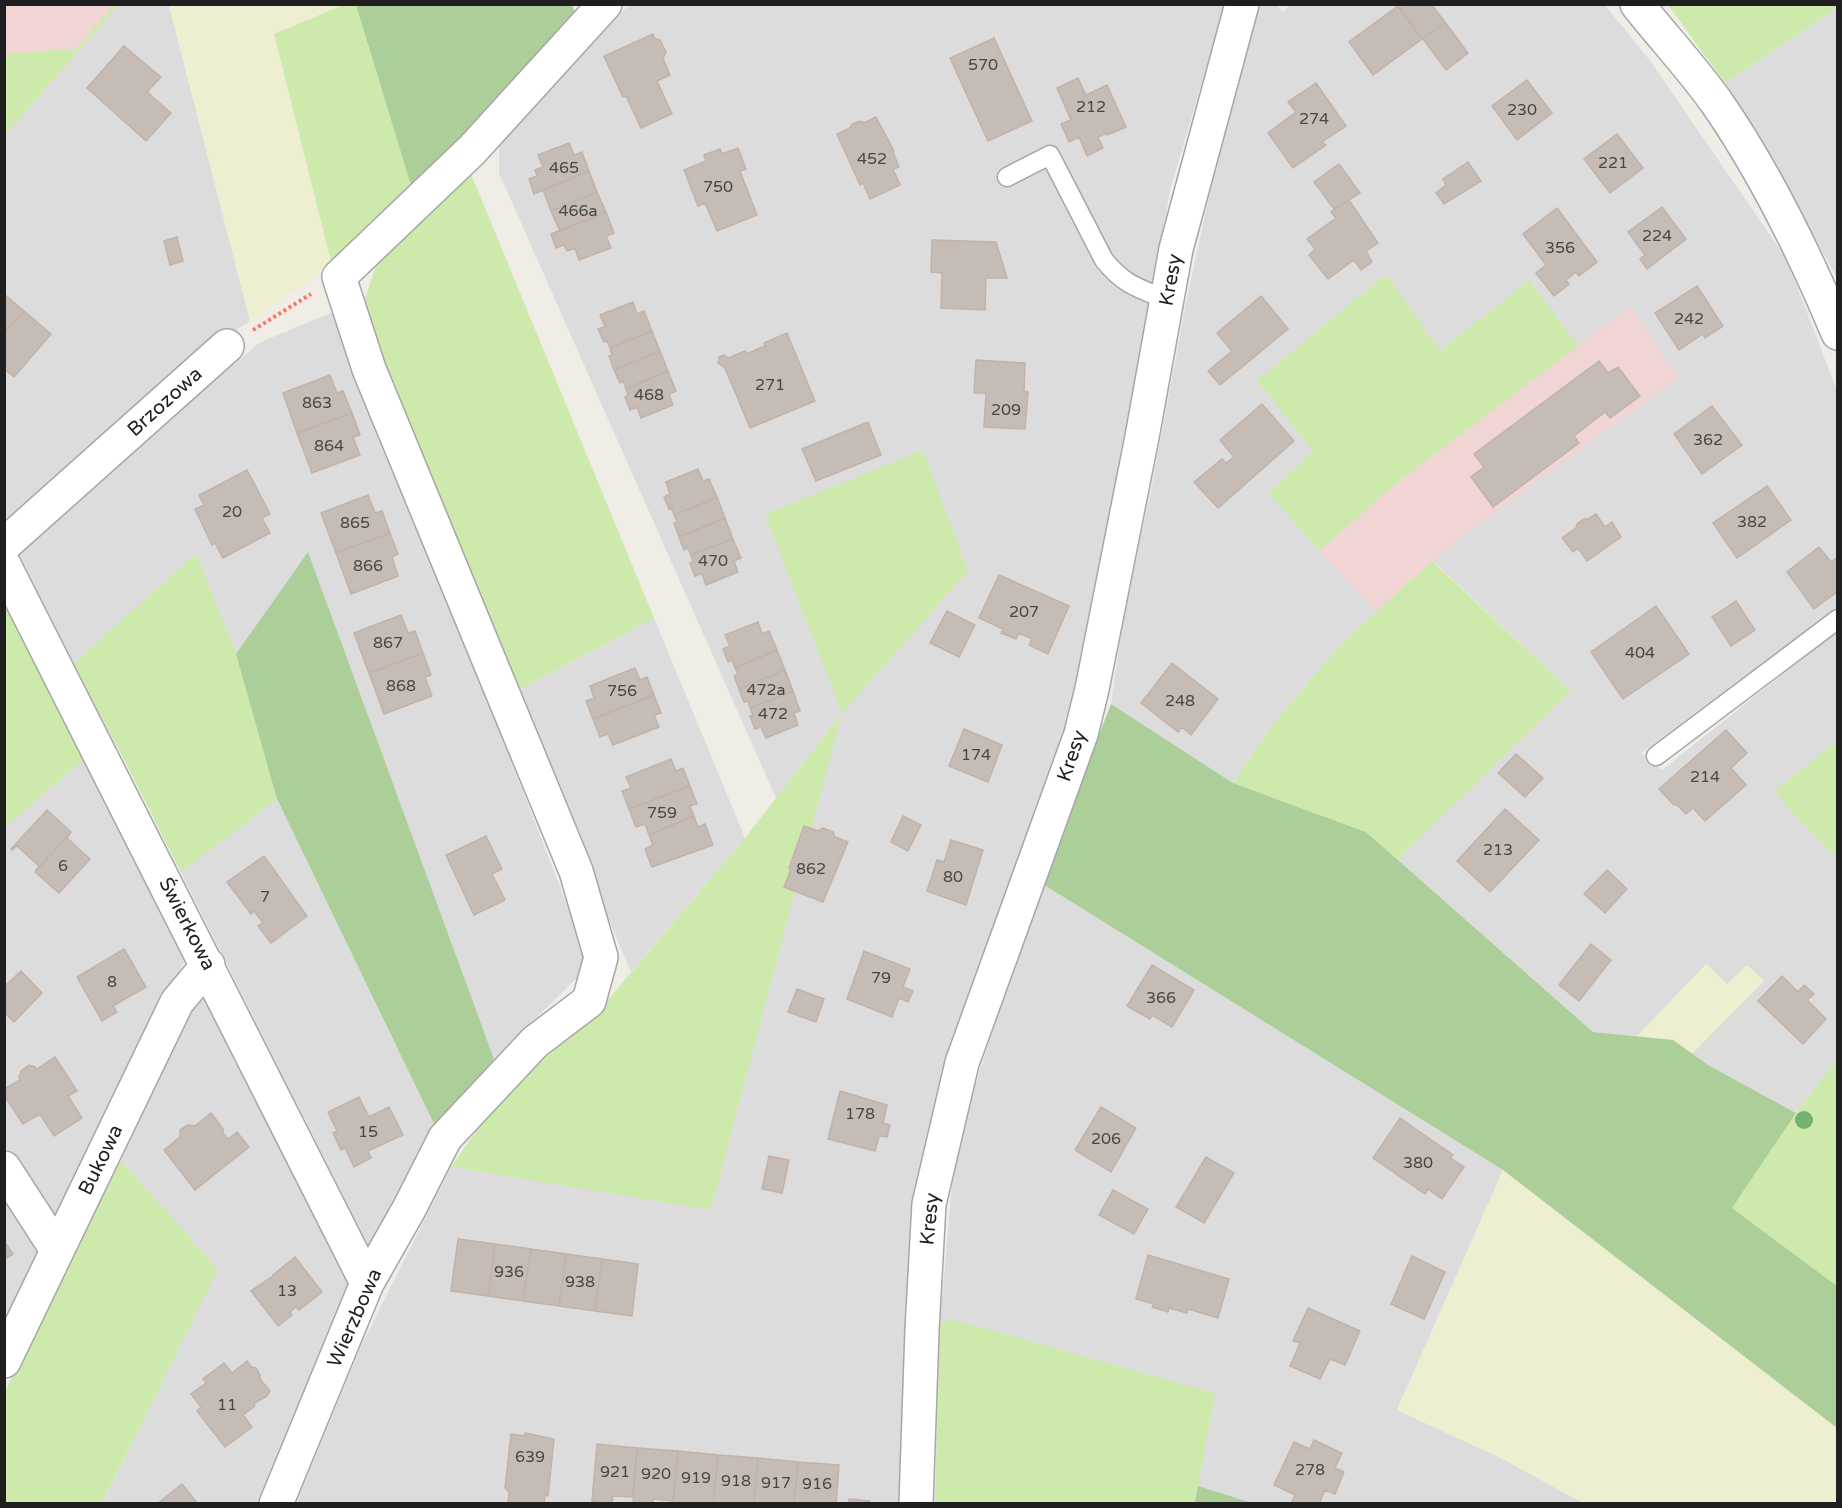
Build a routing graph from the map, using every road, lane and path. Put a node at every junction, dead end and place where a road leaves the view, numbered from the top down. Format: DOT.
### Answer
graph roads {
  1 [pos="605,4"];
  2 [pos="1242,4"];
  3 [pos="1636,4"];
  4 [pos="1007,177"];
  5 [pos="339,277"];
  6 [pos="1168,300"];
  7 [pos="1838,333"];
  8 [pos="227,346"];
  9 [pos="4,544"];
  10 [pos="4,565"];
  11 [pos="1838,619"];
  12 [pos="1656,756"];
  13 [pos="208,966"];
  14 [pos="4,1168"];
  15 [pos="57,1250"];
  16 [pos="367,1283"];
  17 [pos="4,1361"];
  18 [pos="276,1503"];
  19 [pos="916,1503"];
  1 -- 5 [label="street"];
  2 -- 6 [label="street, Kresy"];
  3 -- 7 [label="street"];
  4 -- 6 [label="lane"];
  5 -- 8 [label="path"];
  5 -- 16 [label="street, Wierzbowa"];
  6 -- 19 [label="street, Kresy"];
  8 -- 9 [label="street, Brzozowa"];
  10 -- 13 [label="street, Świerkowa"];
  11 -- 12 [label="lane"];
  13 -- 15 [label="street, Bukowa"];
  13 -- 16 [label="street, Świerkowa"];
  14 -- 15 [label="street"];
  15 -- 17 [label="street, Bukowa"];
  16 -- 18 [label="street, Wierzbowa"];
}
